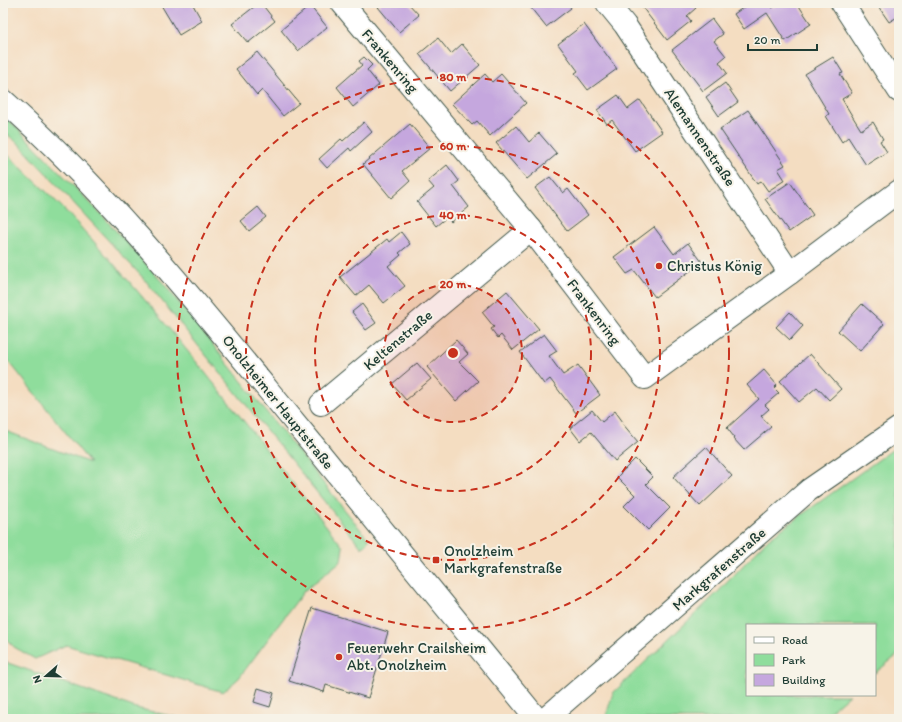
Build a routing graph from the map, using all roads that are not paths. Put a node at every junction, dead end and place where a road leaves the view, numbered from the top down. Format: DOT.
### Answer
graph roads {
  1 [pos="342,3"];
  2 [pos="607,3"];
  3 [pos="842,3"];
  4 [pos="899,91"];
  5 [pos="3,100"];
  6 [pos="899,191"];
  7 [pos="531,229"];
  8 [pos="790,273"];
  9 [pos="321,404"];
  10 [pos="899,428"];
  11 [pos="538,719"];
  12 [pos="545,719"];
  1 -- 7 [label="street, Frankenring"];
  2 -- 8 [label="street, Alemannenstraße"];
  3 -- 4 [label="street"];
  5 -- 11 [label="street, Onolzheimer Hauptstraße"];
  6 -- 8 [label="street, Frankenring"];
  7 -- 8 [label="street, Frankenring"];
  7 -- 9 [label="street, Keltenstraße"];
  10 -- 12 [label="street, Markgrafenstraße"];
}
